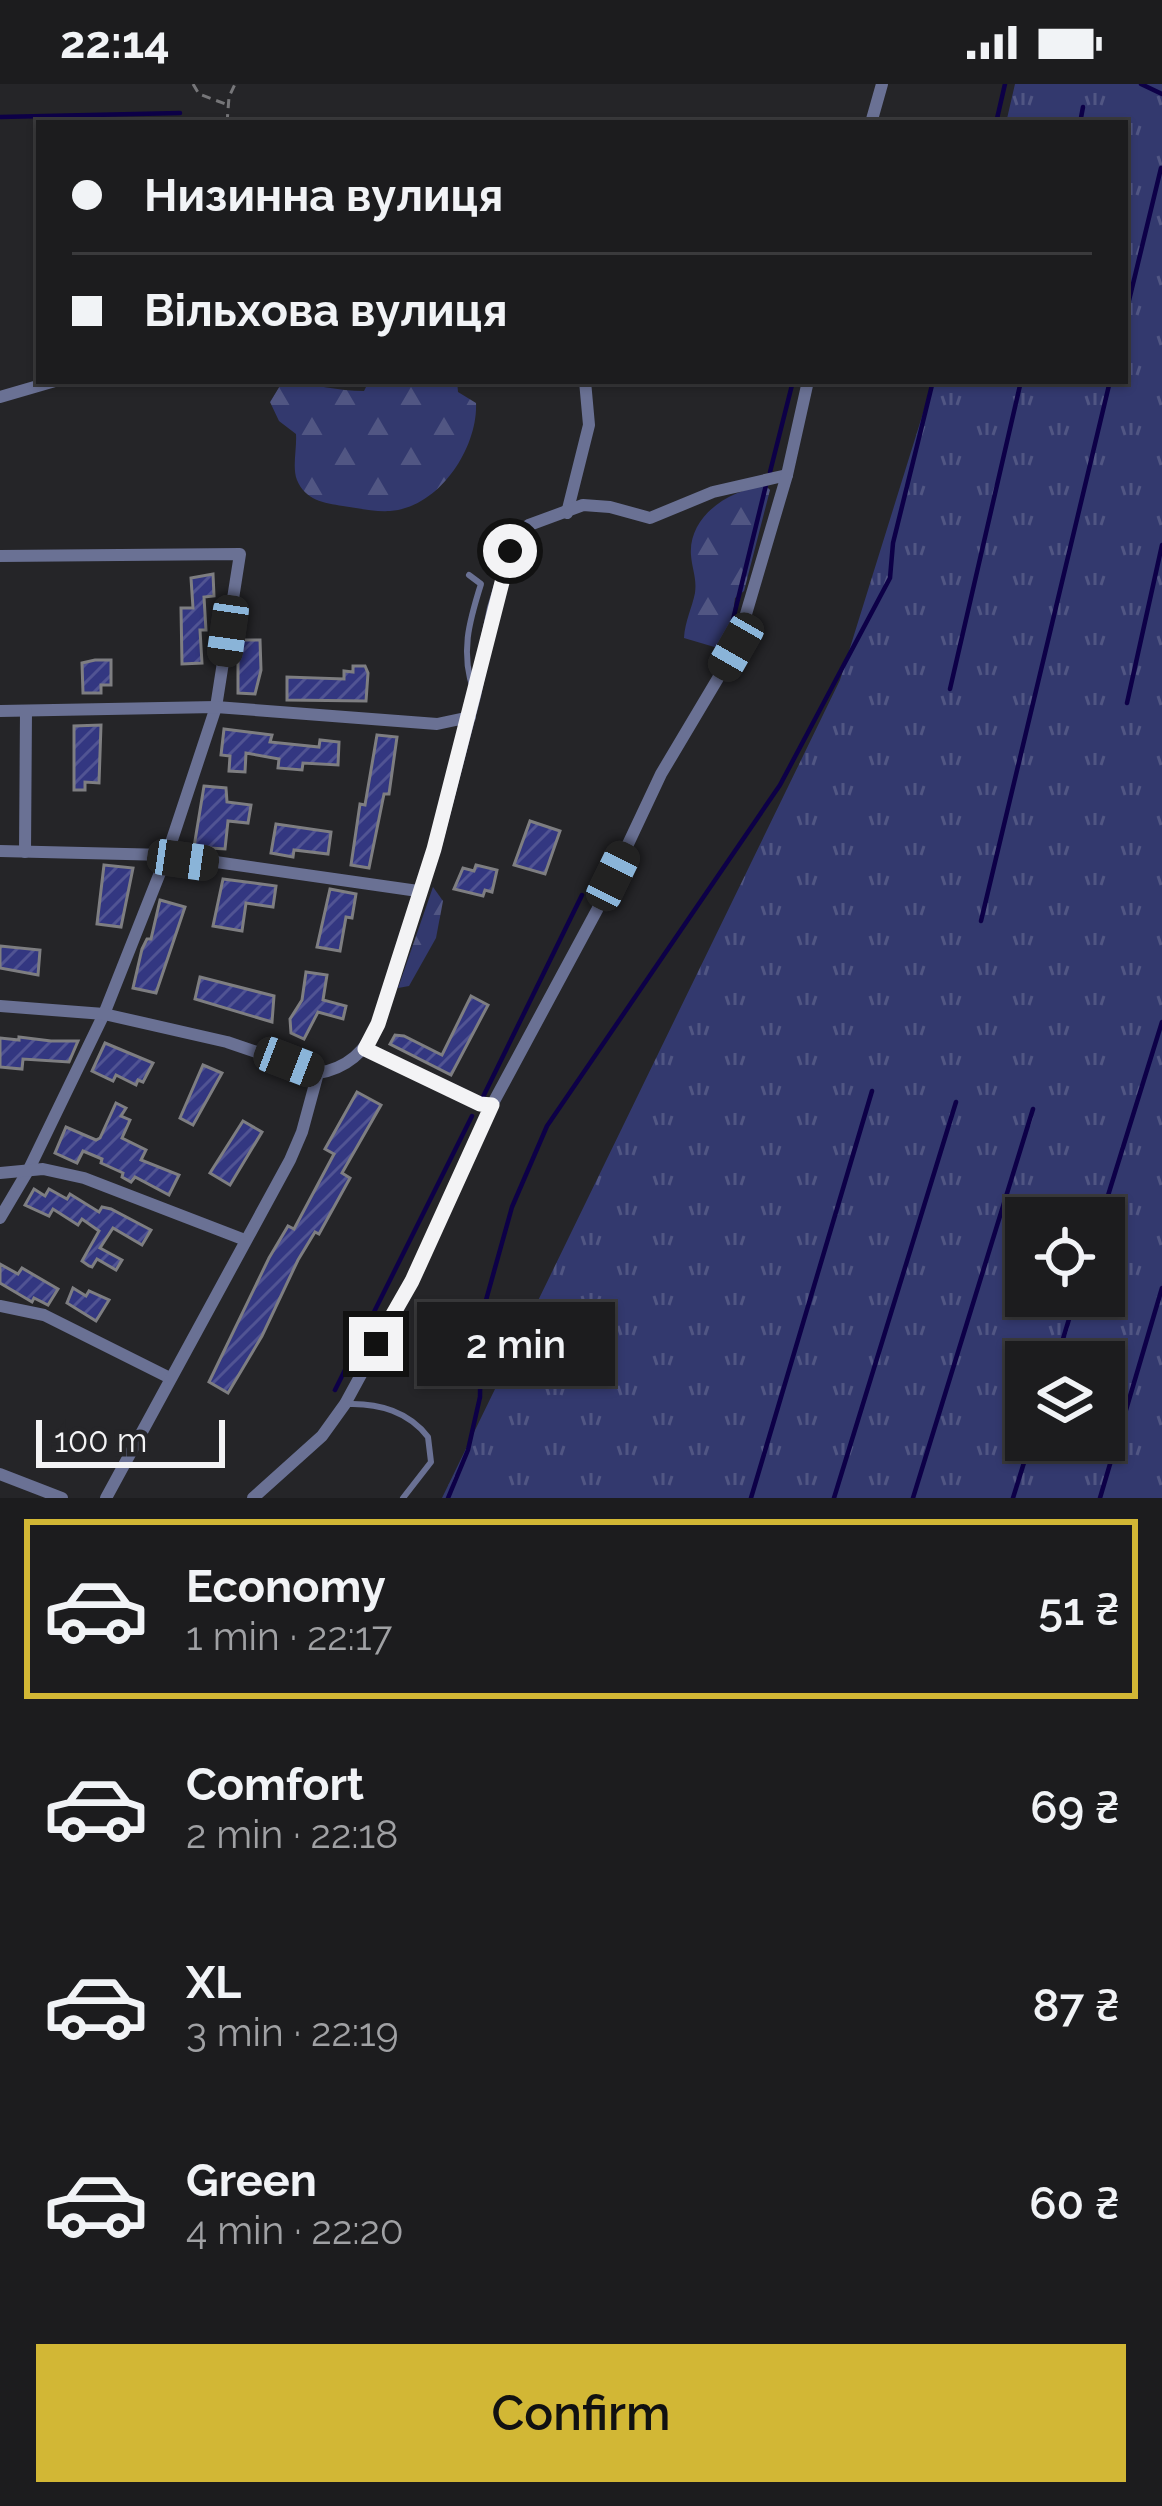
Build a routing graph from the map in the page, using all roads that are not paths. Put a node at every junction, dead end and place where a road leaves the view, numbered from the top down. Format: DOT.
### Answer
graph roads {
  1 [pos="882,84"];
  2 [pos="872,120"];
  3 [pos="45,384"];
  4 [pos="585,384"];
  5 [pos="807,384"];
  6 [pos="0,397"];
  7 [pos="787,475"];
  8 [pos="567,513"];
  9 [pos="0,556"];
  10 [pos="469,574"];
  11 [pos="475,696"];
  12 [pos="216,707"];
  13 [pos="0,711"];
  14 [pos="26,711"];
  15 [pos="470,717"];
  16 [pos="0,851"];
  17 [pos="25,852"];
  18 [pos="167,855"];
  19 [pos="418,891"];
  20 [pos="0,1006"];
  21 [pos="104,1014"];
  22 [pos="365,1049"];
  23 [pos="318,1073"];
  24 [pos="492,1105"];
  25 [pos="28,1169"];
  26 [pos="0,1172"];
  27 [pos="0,1218"];
  28 [pos="245,1240"];
  29 [pos="0,1306"];
  30 [pos="170,1378"];
  31 [pos="345,1404"];
  32 [pos="0,1474"];
  33 [pos="62,1498"];
  34 [pos="106,1498"];
  35 [pos="253,1498"];
  36 [pos="403,1498"];
  1 -- 2 [label="street"];
  3 -- 6 [label="street"];
  4 -- 8 [label="street"];
  5 -- 7 [label="street"];
  7 -- 8 [label="street"];
  7 -- 24 [label="street"];
  8 -- 11 [label="street"];
  9 -- 12 [label="street"];
  10 -- 11 [label="lane"];
  11 -- 15 [label="street"];
  12 -- 14 [label="street"];
  12 -- 15 [label="street"];
  12 -- 18 [label="street"];
  13 -- 14 [label="street"];
  14 -- 17 [label="street"];
  15 -- 19 [label="street"];
  16 -- 17 [label="street"];
  17 -- 18 [label="street"];
  18 -- 19 [label="street"];
  18 -- 21 [label="street"];
  19 -- 22 [label="street"];
  20 -- 21 [label="street"];
  21 -- 23 [label="street"];
  21 -- 25 [label="street"];
  22 -- 23 [label="street"];
  22 -- 24 [label="lane"];
  23 -- 28 [label="street"];
  24 -- 31 [label="street"];
  25 -- 26 [label="street"];
  25 -- 27 [label="street"];
  25 -- 28 [label="street"];
  28 -- 30 [label="street"];
  29 -- 30 [label="street"];
  30 -- 34 [label="street"];
  31 -- 35 [label="street"];
  31 -- 36 [label="lane"];
  32 -- 33 [label="street"];
}
